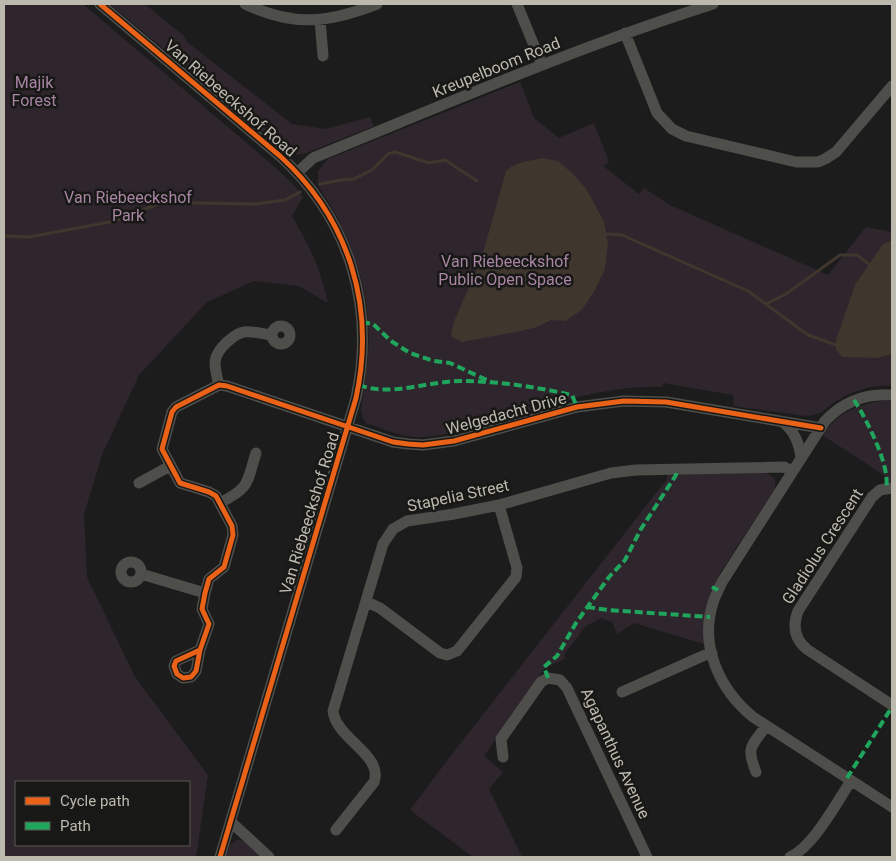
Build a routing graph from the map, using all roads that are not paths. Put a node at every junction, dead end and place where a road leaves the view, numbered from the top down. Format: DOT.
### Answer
graph roads {
  1 [pos="100,4"];
  2 [pos="245,4"];
  3 [pos="377,4"];
  4 [pos="517,4"];
  5 [pos="713,4"];
  6 [pos="320,20"];
  7 [pos="625,33"];
  8 [pos="322,56"];
  9 [pos="542,65"];
  10 [pos="892,86"];
  11 [pos="297,173"];
  12 [pos="272,335"];
  13 [pos="219,385"];
  14 [pos="892,395"];
  15 [pos="783,422"];
  16 [pos="348,426"];
  17 [pos="821,428"];
  18 [pos="256,453"];
  19 [pos="801,458"];
  20 [pos="170,466"];
  21 [pos="792,471"];
  22 [pos="139,483"];
  23 [pos="892,488"];
  24 [pos="220,503"];
  25 [pos="499,505"];
  26 [pos="140,574"];
  27 [pos="205,592"];
  28 [pos="367,602"];
  29 [pos="200,650"];
  30 [pos="712,653"];
  31 [pos="622,692"];
  32 [pos="892,705"];
  33 [pos="766,726"];
  34 [pos="503,757"];
  35 [pos="756,772"];
  36 [pos="851,781"];
  37 [pos="892,807"];
  38 [pos="231,822"];
  39 [pos="336,830"];
  40 [pos="795,856"];
  41 [pos="220,857"];
  42 [pos="269,857"];
  43 [pos="647,857"];
  1 -- 11 [label="street, Van Riebeeckshof Road"];
  2 -- 6 [label="street"];
  3 -- 6 [label="street"];
  4 -- 9 [label="street"];
  5 -- 7 [label="street, Kreupelboom Road"];
  6 -- 8 [label="street"];
  7 -- 9 [label="street, Kreupelboom Road"];
  7 -- 10 [label="street"];
  9 -- 11 [label="street, Kreupelboom Road"];
  11 -- 16 [label="street, Van Riebeeckshof Road"];
  12 -- 13 [label="street"];
  13 -- 16 [label="street, Welgedacht Drive"];
  13 -- 20 [label="street"];
  14 -- 17 [label="street"];
  15 -- 16 [label="street, Welgedacht Drive"];
  15 -- 17 [label="street, Welgedacht Drive"];
  15 -- 19 [label="street"];
  16 -- 38 [label="street, Van Riebeeckshof Road"];
  17 -- 19 [label="street"];
  18 -- 24 [label="street"];
  19 -- 21 [label="street"];
  20 -- 22 [label="street"];
  20 -- 24 [label="street"];
  21 -- 25 [label="street, Stapelia Street"];
  21 -- 30 [label="street"];
  23 -- 32 [label="street, Gladiolus Crescent"];
  24 -- 27 [label="street"];
  25 -- 28 [label="street, Stapelia Street"];
  25 -- 28 [label="street"];
  26 -- 27 [label="street"];
  27 -- 29 [label="street"];
  28 -- 39 [label="street, Stapelia Street"];
  30 -- 31 [label="street"];
  30 -- 33 [label="street"];
  33 -- 35 [label="street"];
  33 -- 36 [label="street"];
  34 -- 43 [label="street, Agapanthus Avenue"];
  36 -- 37 [label="street"];
  36 -- 40 [label="street"];
  38 -- 41 [label="street, Van Riebeeckshof Road"];
  38 -- 42 [label="street"];
}
